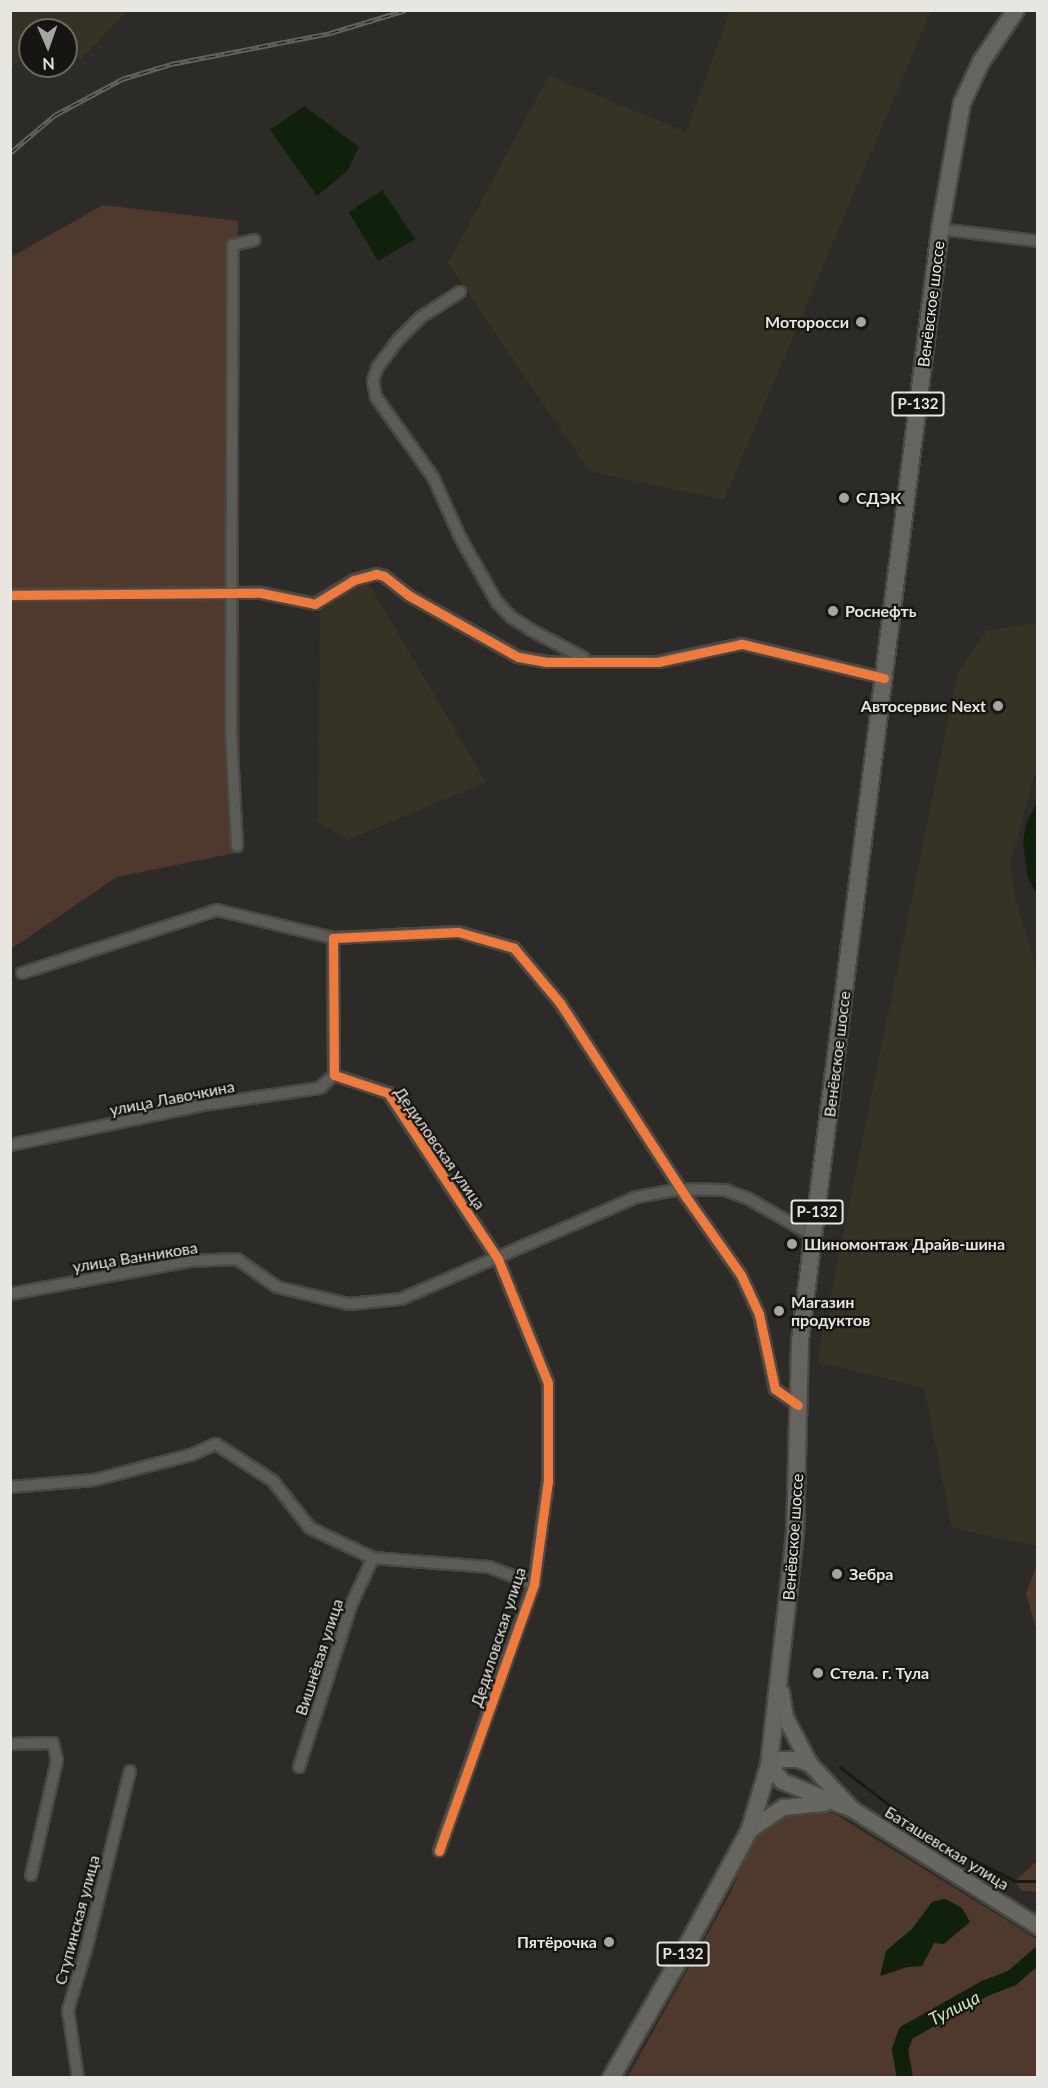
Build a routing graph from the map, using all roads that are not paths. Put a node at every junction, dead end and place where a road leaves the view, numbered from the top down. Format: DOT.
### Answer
graph roads {
  1 [pos="1016,10"];
  2 [pos="940,229"];
  3 [pos="254,240"];
  4 [pos="1038,241"];
  5 [pos="460,292"];
  6 [pos="232,592"];
  7 [pos="10,595"];
  8 [pos="590,660"];
  9 [pos="884,678"];
  10 [pos="237,846"];
  11 [pos="333,938"];
  12 [pos="22,973"];
  13 [pos="334,1075"];
  14 [pos="10,1146"];
  15 [pos="681,1189"];
  16 [pos="814,1236"];
  17 [pos="498,1259"];
  18 [pos="10,1294"];
  19 [pos="798,1405"];
  20 [pos="10,1487"];
  21 [pos="373,1558"];
  22 [pos="534,1584"];
  23 [pos="780,1676"];
  24 [pos="10,1744"];
  25 [pos="808,1763"];
  26 [pos="769,1766"];
  27 [pos="299,1767"];
  28 [pos="130,1772"];
  29 [pos="832,1803"];
  30 [pos="852,1809"];
  31 [pos="750,1829"];
  32 [pos="439,1851"];
  33 [pos="31,1875"];
  34 [pos="1038,1926"];
  35 [pos="78,2078"];
  36 [pos="611,2078"];
  1 -- 2 [label="main road, Венёвское шоссе / Р-132"];
  2 -- 4 [label="street"];
  2 -- 9 [label="main road, Венёвское шоссе / Р-132"];
  3 -- 6 [label="street"];
  5 -- 8 [label="street"];
  6 -- 7 [label="street"];
  6 -- 8 [label="street"];
  6 -- 10 [label="street"];
  8 -- 9 [label="street"];
  9 -- 16 [label="main road, Венёвское шоссе / Р-132"];
  11 -- 12 [label="street"];
  11 -- 13 [label="street"];
  11 -- 15 [label="street"];
  13 -- 14 [label="street, улица Лавочкина"];
  13 -- 17 [label="street, Дедиловская улица"];
  15 -- 16 [label="street, улица Ванникова"];
  15 -- 17 [label="street, улица Ванникова"];
  15 -- 19 [label="street"];
  16 -- 19 [label="main road, Венёвское шоссе / Р-132"];
  17 -- 18 [label="street, улица Ванникова"];
  17 -- 22 [label="street, Дедиловская улица"];
  19 -- 23 [label="main road, Венёвское шоссе / Р-132"];
  20 -- 21 [label="street"];
  21 -- 22 [label="street"];
  21 -- 27 [label="street, Вишнёвая улица"];
  22 -- 32 [label="street, Дедиловская улица"];
  23 -- 25 [label="main road"];
  23 -- 26 [label="main road, Венёвское шоссе / Р-132"];
  24 -- 33 [label="street"];
  25 -- 26 [label="main road"];
  25 -- 30 [label="main road"];
  26 -- 29 [label="main road"];
  26 -- 31 [label="main road, Венёвское шоссе / Р-132"];
  28 -- 35 [label="street, Ступинская улица"];
  29 -- 30 [label="main road"];
  29 -- 31 [label="main road"];
  30 -- 34 [label="main road, Баташевская улица"];
  31 -- 36 [label="main road, Венёвское шоссе / Р-132"];
}
